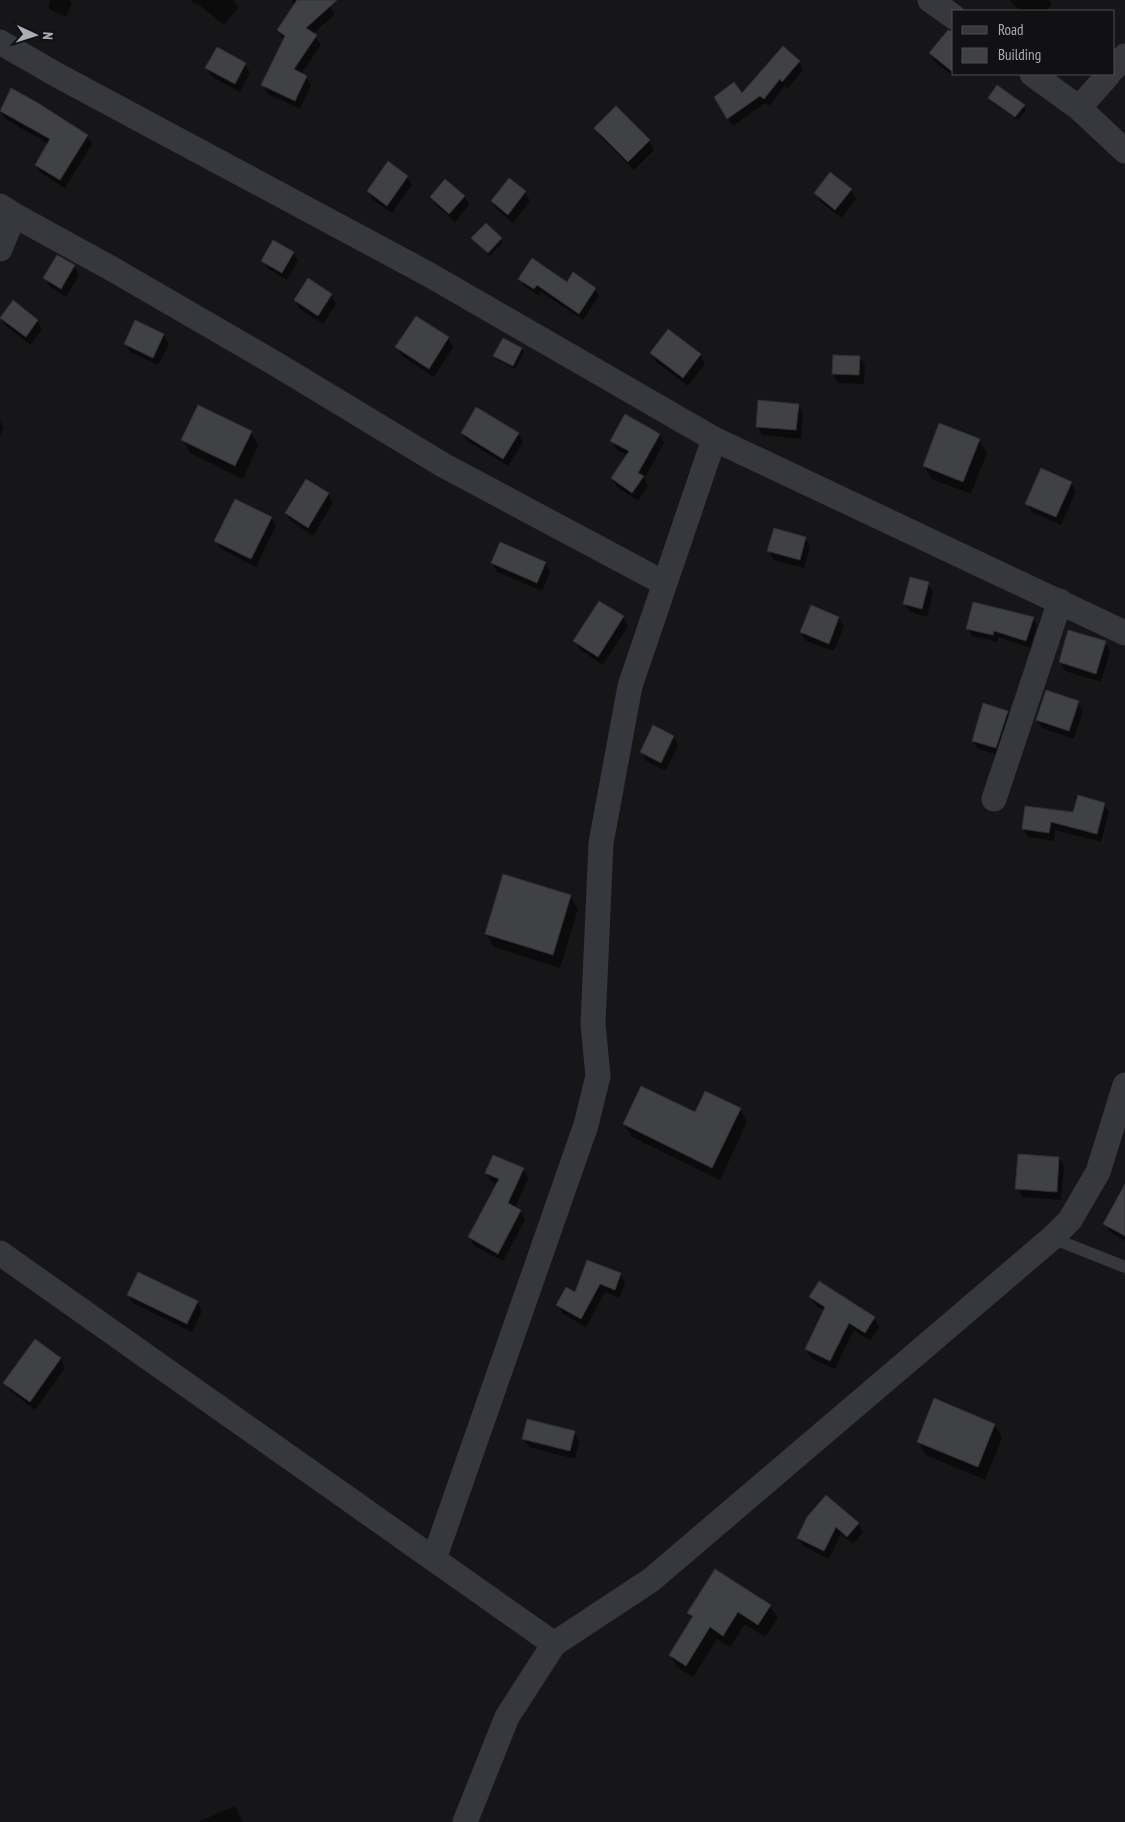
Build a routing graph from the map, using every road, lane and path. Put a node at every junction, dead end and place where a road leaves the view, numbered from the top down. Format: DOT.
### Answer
graph roads {
  1 [pos="930,0"];
  2 [pos="952,16"];
  3 [pos="0,42"];
  4 [pos="1125,56"];
  5 [pos="1115,67"];
  6 [pos="1033,75"];
  7 [pos="1108,75"];
  8 [pos="1079,108"];
  9 [pos="1125,151"];
  10 [pos="7,211"];
  11 [pos="0,249"];
  12 [pos="714,439"];
  13 [pos="664,583"];
  14 [pos="1060,601"];
  15 [pos="1125,632"];
  16 [pos="994,799"];
  17 [pos="1125,1086"];
  18 [pos="1052,1238"];
  19 [pos="0,1253"];
  20 [pos="1125,1267"];
  21 [pos="434,1559"];
  22 [pos="554,1644"];
  23 [pos="465,1822"];
  1 -- 2 [label="street"];
  3 -- 12 [label="street"];
  4 -- 5 [label="street"];
  6 -- 8 [label="street"];
  7 -- 8 [label="street"];
  8 -- 9 [label="street"];
  10 -- 11 [label="street"];
  10 -- 13 [label="street"];
  12 -- 13 [label="street"];
  12 -- 14 [label="street"];
  13 -- 21 [label="street"];
  14 -- 15 [label="street"];
  14 -- 16 [label="street"];
  17 -- 18 [label="street"];
  18 -- 20 [label="lane"];
  18 -- 22 [label="street"];
  19 -- 21 [label="street"];
  21 -- 22 [label="street"];
  22 -- 23 [label="street"];
}
